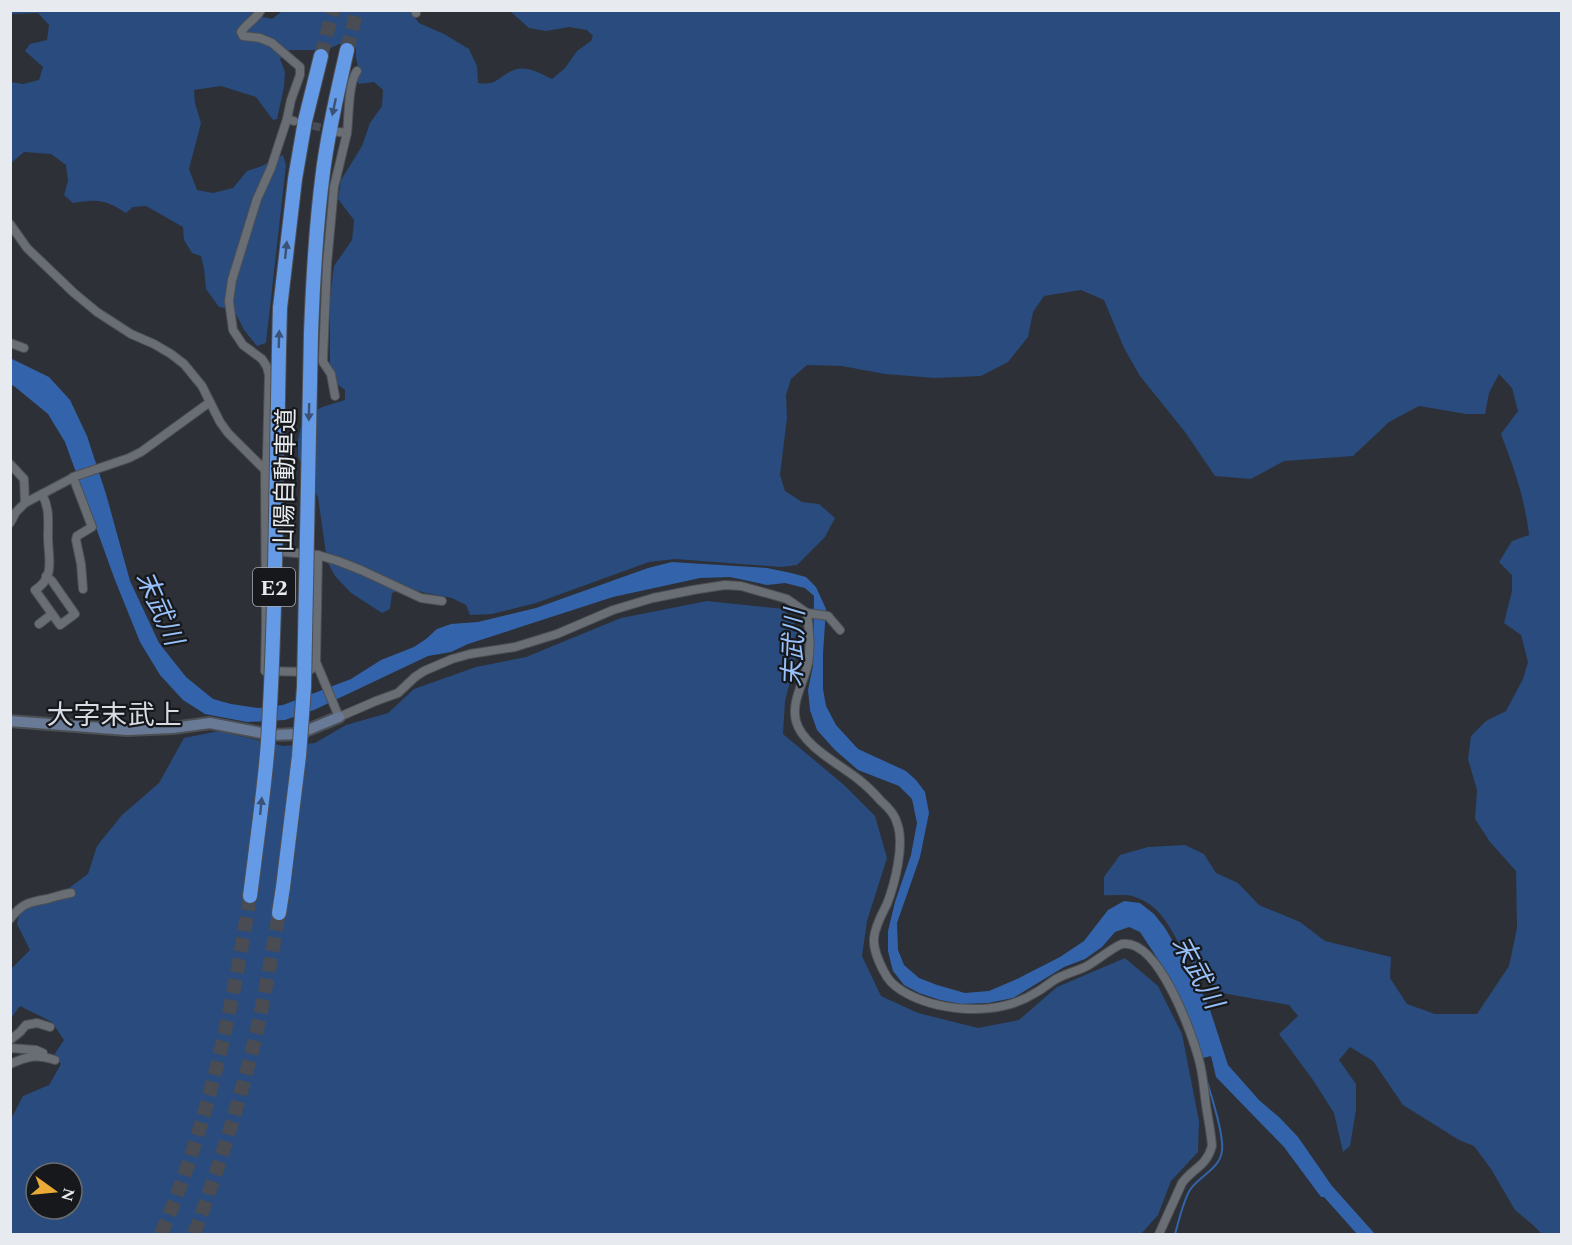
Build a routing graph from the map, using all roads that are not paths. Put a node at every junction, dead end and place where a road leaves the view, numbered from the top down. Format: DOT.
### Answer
graph roads {
  1 [pos="261,10"];
  2 [pos="347,50"];
  3 [pos="321,56"];
  4 [pos="357,71"];
  5 [pos="10,224"];
  6 [pos="10,343"];
  7 [pos="24,348"];
  8 [pos="335,396"];
  9 [pos="210,402"];
  10 [pos="10,464"];
  11 [pos="265,470"];
  12 [pos="74,477"];
  13 [pos="42,494"];
  14 [pos="25,503"];
  15 [pos="13,511"];
  16 [pos="10,524"];
  17 [pos="265,550"];
  18 [pos="318,555"];
  19 [pos="46,576"];
  20 [pos="83,589"];
  21 [pos="442,602"];
  22 [pos="809,613"];
  23 [pos="52,614"];
  24 [pos="39,624"];
  25 [pos="840,630"];
  26 [pos="317,665"];
  27 [pos="337,712"];
  28 [pos="10,721"];
  29 [pos="71,893"];
  30 [pos="250,896"];
  31 [pos="279,913"];
  32 [pos="10,919"];
  33 [pos="50,1027"];
  34 [pos="10,1040"];
  35 [pos="10,1048"];
  36 [pos="45,1057"];
  37 [pos="55,1060"];
  38 [pos="10,1065"];
  39 [pos="1158,1234"];
  1 -- 11 [label="street"];
  2 -- 31 [label="highway, 山陽自動車道 / E2, one-way, bridge"];
  30 -- 3 [label="highway, 山陽自動車道 / E2, one-way, bridge"];
  4 -- 8 [label="street"];
  5 -- 9 [label="street"];
  6 -- 7 [label="street"];
  9 -- 11 [label="street"];
  9 -- 12 [label="street"];
  10 -- 14 [label="street"];
  11 -- 17 [label="street"];
  12 -- 13 [label="street"];
  12 -- 20 [label="street"];
  13 -- 14 [label="street"];
  13 -- 19 [label="street"];
  14 -- 15 [label="street"];
  15 -- 16 [label="street"];
  17 -- 18 [label="street"];
  17 -- 26 [label="street"];
  18 -- 21 [label="street"];
  18 -- 26 [label="street"];
  19 -- 23 [label="street"];
  19 -- 23 [label="street"];
  22 -- 25 [label="street"];
  22 -- 27 [label="street"];
  22 -- 39 [label="street"];
  23 -- 24 [label="street"];
  26 -- 27 [label="street"];
  27 -- 28 [label="street"];
  29 -- 32 [label="street"];
  33 -- 34 [label="street"];
  35 -- 36 [label="street"];
  36 -- 37 [label="street"];
  36 -- 38 [label="street"];
}
